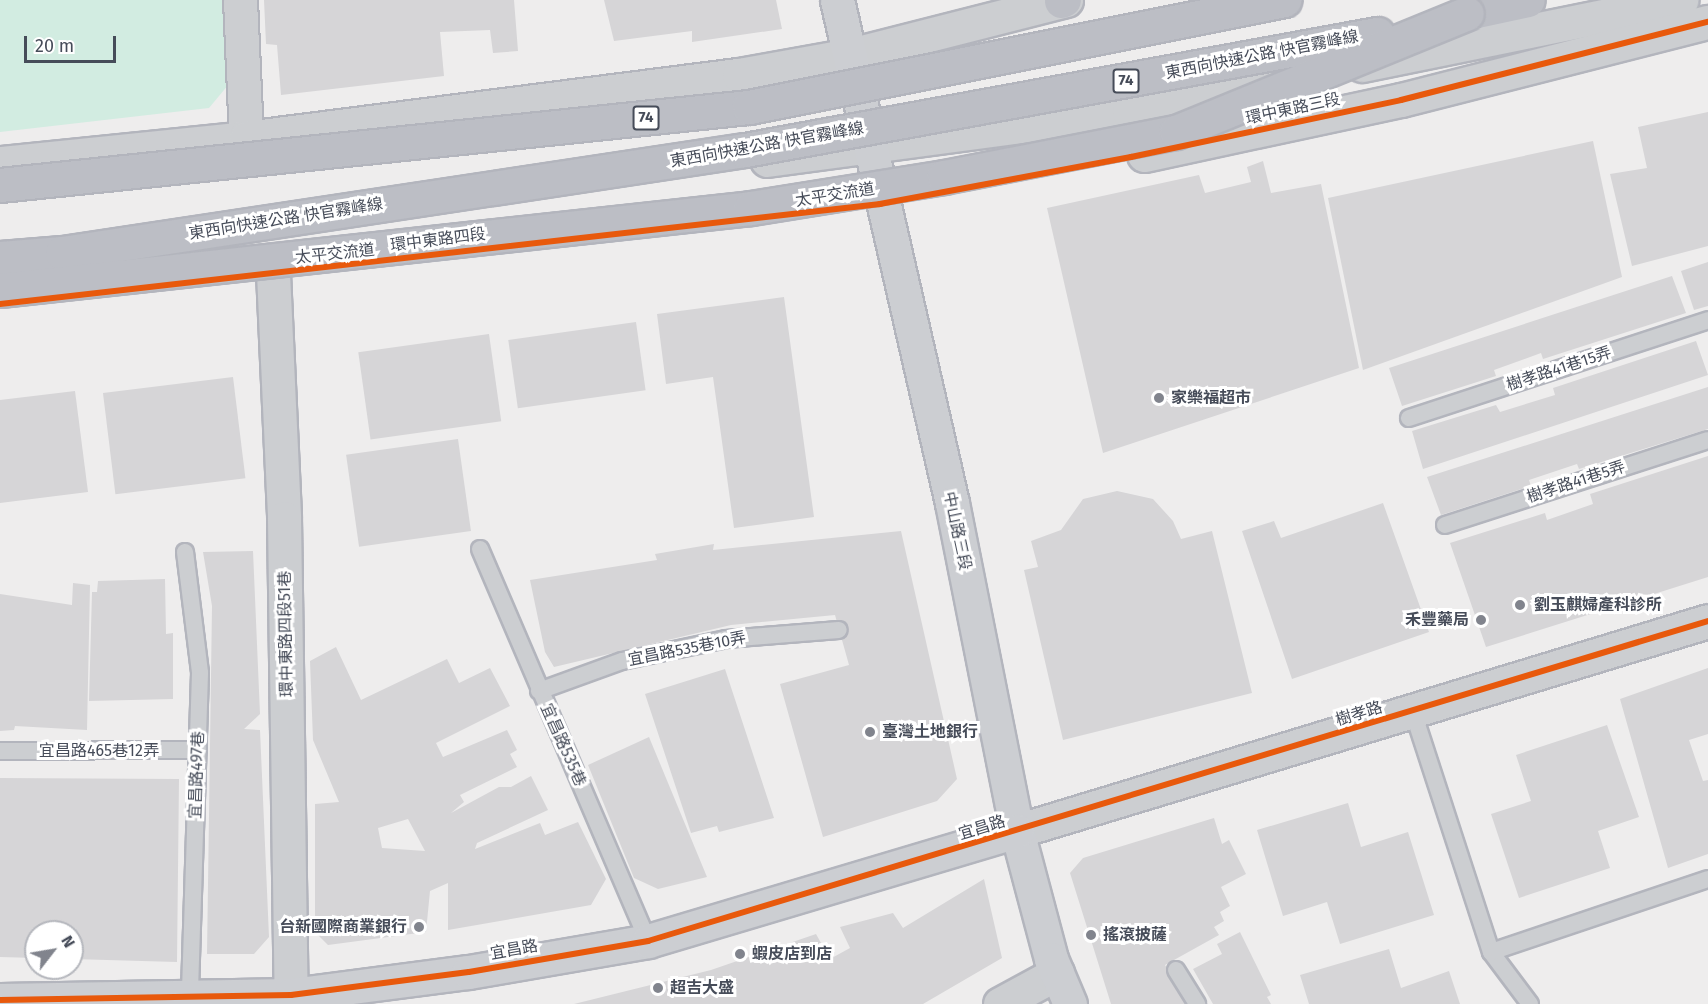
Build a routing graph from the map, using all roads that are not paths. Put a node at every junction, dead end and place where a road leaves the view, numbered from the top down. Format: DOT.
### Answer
graph roads {
  1 [pos="240,0"];
  2 [pos="837,0"];
  3 [pos="1063,0"];
  4 [pos="1284,0"];
  5 [pos="1528,0"];
  6 [pos="1681,0"];
  7 [pos="1467,13"];
  8 [pos="1708,22"];
  9 [pos="850,56"];
  10 [pos="246,138"];
  11 [pos="868,148"];
  12 [pos="0,163"];
  13 [pos="0,185"];
  14 [pos="880,204"];
  15 [pos="0,247"];
  16 [pos="0,258"];
  17 [pos="273,273"];
  18 [pos="0,290"];
  19 [pos="0,304"];
  20 [pos="1708,320"];
  21 [pos="1409,418"];
  22 [pos="1708,440"];
  23 [pos="1445,525"];
  24 [pos="480,549"];
  25 [pos="185,552"];
  26 [pos="1708,621"];
  27 [pos="839,630"];
  28 [pos="539,691"];
  29 [pos="1413,712"];
  30 [pos="198,750"];
  31 [pos="0,751"];
  32 [pos="1017,831"];
  33 [pos="1703,880"];
  34 [pos="648,940"];
  35 [pos="1491,952"];
  36 [pos="1176,970"];
  37 [pos="1057,973"];
  38 [pos="190,999"];
  39 [pos="0,1000"];
  40 [pos="291,1000"];
  41 [pos="48,1002"];
  42 [pos="1000,1004"];
  43 [pos="1070,1004"];
  44 [pos="1197,1004"];
  45 [pos="1530,1004"];
  1 -- 10 [label="street"];
  2 -- 9 [label="street, 中山路三段"];
  3 -- 9 [label="street"];
  4 -- 13 [label="highway, 74, bridge"];
  5 -- 7 [label="highway, 東西向快速公路 快官霧峰線 / 74"];
  6 -- 11 [label="street, 環中東路三段"];
  7 -- 16 [label="highway, 東西向快速公路 快官霧峰線 / 74, bridge"];
  7 -- 18 [label="highway, 太平交流道 / 74, bridge"];
  8 -- 14 [label="street, 環中東路三段"];
  9 -- 10 [label="street"];
  9 -- 11 [label="street, 中山路三段"];
  10 -- 12 [label="street"];
  11 -- 14 [label="street, 中山路三段"];
  11 -- 15 [label="street"];
  14 -- 17 [label="street, 環中東路四段"];
  14 -- 32 [label="street, 中山路三段"];
  17 -- 19 [label="street, 環中東路四段"];
  17 -- 40 [label="street, 環中東路四段51巷"];
  20 -- 21 [label="lane, 樹孝路41巷15弄"];
  22 -- 23 [label="lane, 樹孝路41巷5弄"];
  24 -- 28 [label="lane, 宜昌路535巷"];
  25 -- 30 [label="lane, 宜昌路497巷"];
  26 -- 29 [label="street, 樹孝路"];
  27 -- 28 [label="lane, 宜昌路535巷10弄"];
  28 -- 34 [label="lane, 宜昌路535巷"];
  29 -- 32 [label="street, 樹孝路"];
  29 -- 35 [label="lane"];
  30 -- 31 [label="lane, 宜昌路465巷12弄"];
  30 -- 38 [label="lane, 宜昌路497巷"];
  32 -- 34 [label="street, 宜昌路"];
  32 -- 37 [label="street, 中山路三段"];
  33 -- 35 [label="lane"];
  34 -- 40 [label="street, 宜昌路"];
  35 -- 45 [label="lane"];
  36 -- 44 [label="lane"];
  37 -- 42 [label="street"];
  37 -- 43 [label="street, 中山路三段"];
  38 -- 40 [label="street, 宜昌路"];
  38 -- 41 [label="street, 宜昌路"];
  39 -- 41 [label="street, 宜昌路"];
}
